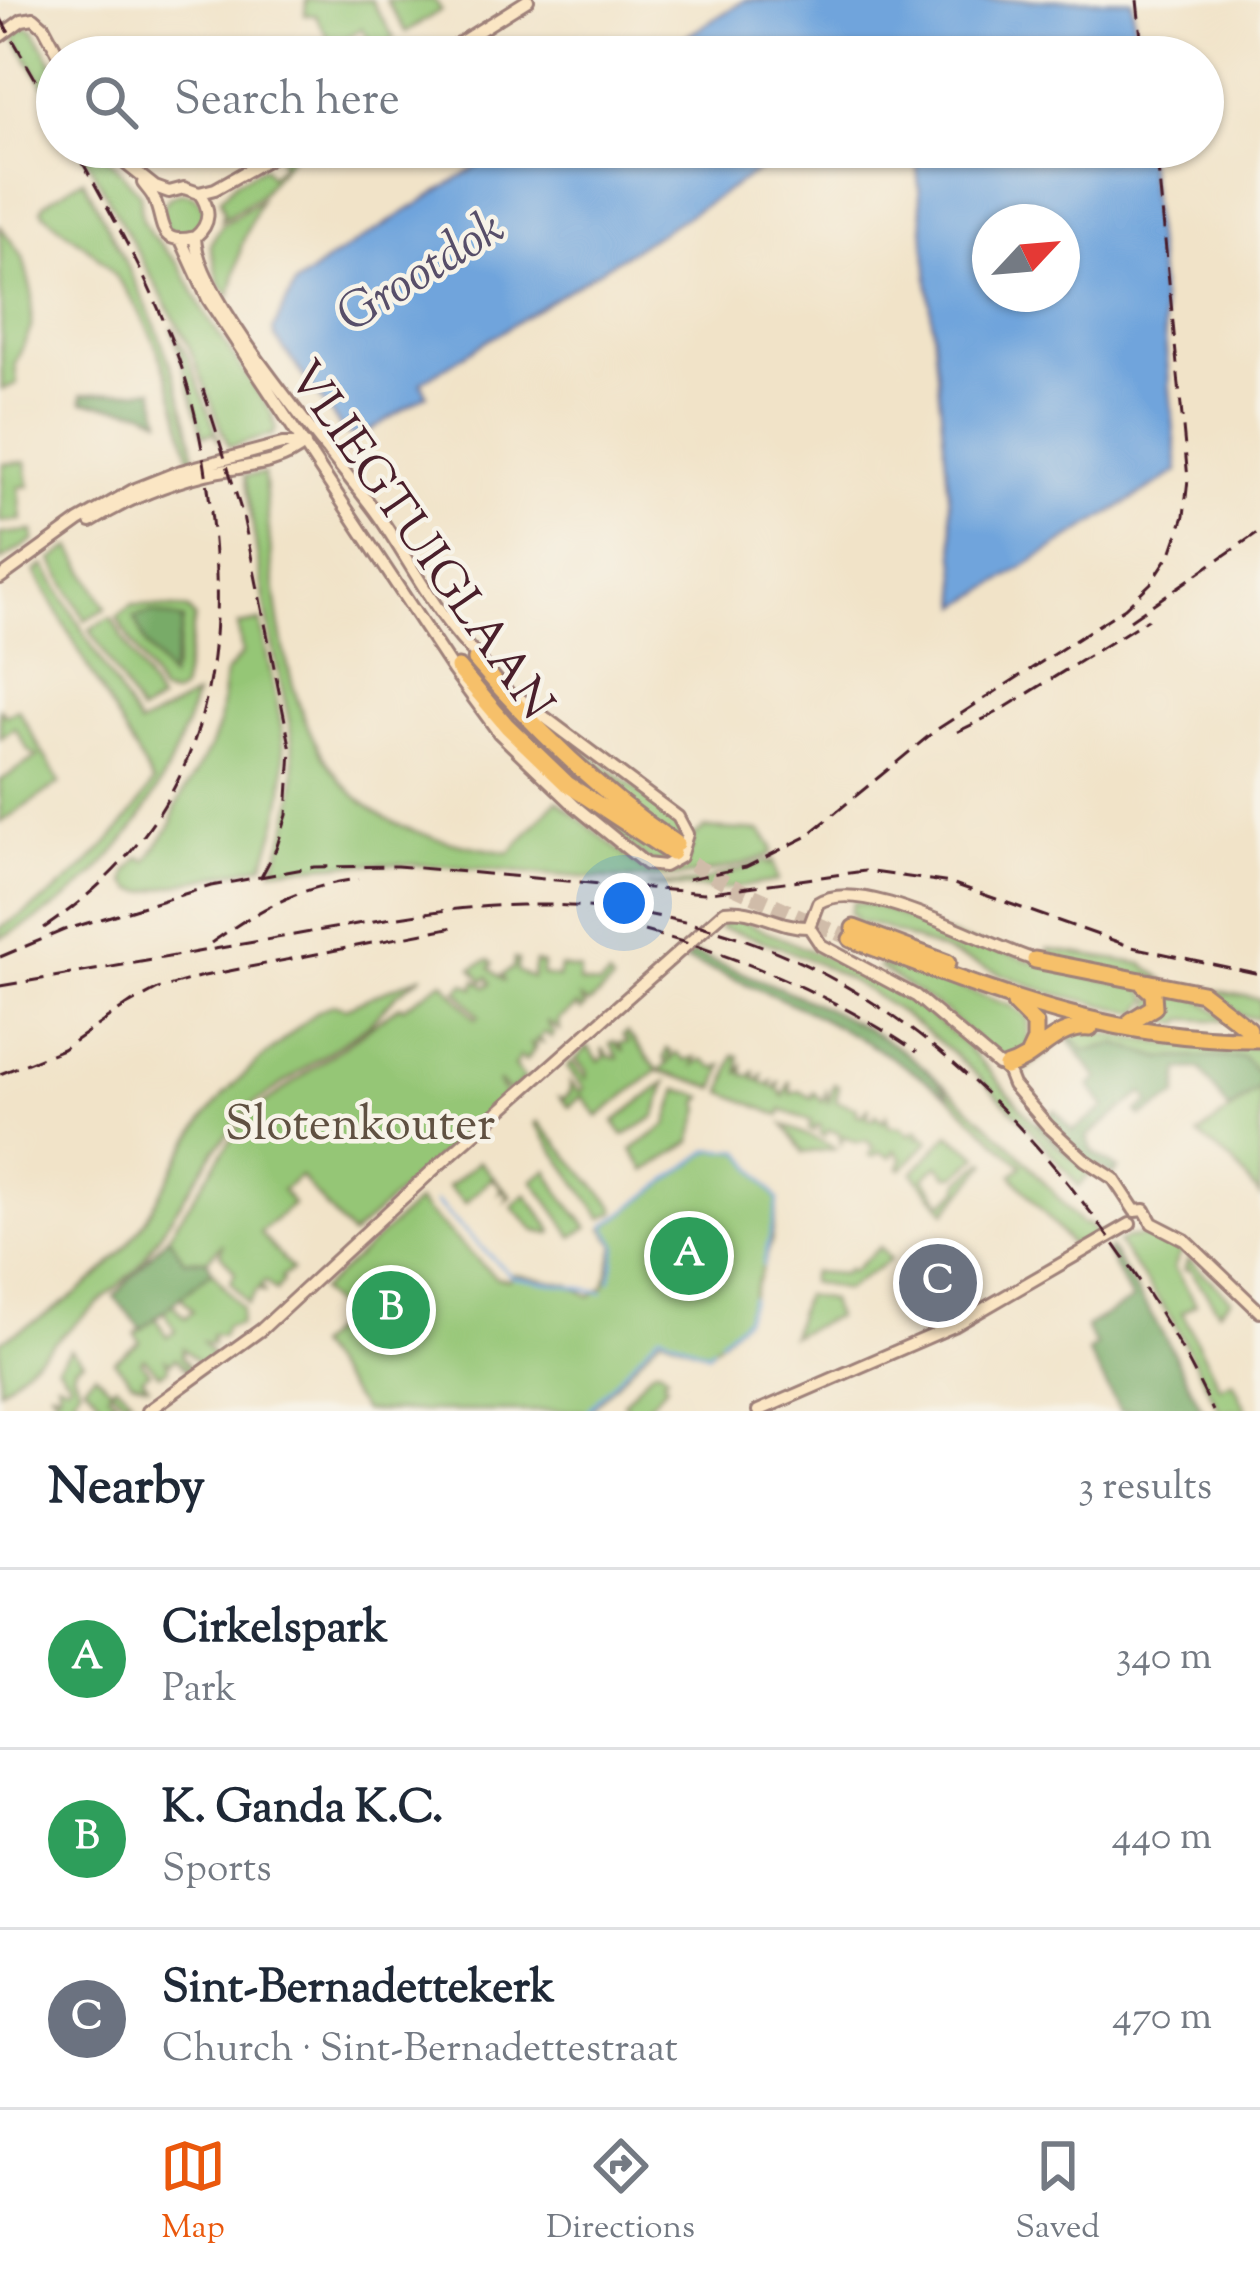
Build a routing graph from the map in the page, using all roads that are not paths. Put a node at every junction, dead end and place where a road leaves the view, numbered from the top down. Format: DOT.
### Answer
graph roads {
  1 [pos="528,0"];
  2 [pos="0,36"];
  3 [pos="48,36"];
  4 [pos="471,36"];
  5 [pos="131,168"];
  6 [pos="253,168"];
  7 [pos="137,174"];
  8 [pos="233,179"];
  9 [pos="169,192"];
  10 [pos="199,193"];
  11 [pos="158,206"];
  12 [pos="208,207"];
  13 [pos="195,237"];
  14 [pos="182,240"];
  15 [pos="290,422"];
  16 [pos="309,428"];
  17 [pos="305,444"];
  18 [pos="288,450"];
  19 [pos="316,461"];
  20 [pos="387,529"];
  21 [pos="0,578"];
  22 [pos="473,655"];
  23 [pos="452,664"];
  24 [pos="809,927"];
  25 [pos="1035,960"];
  26 [pos="1140,982"];
  27 [pos="1009,998"];
  28 [pos="1131,1021"];
  29 [pos="1111,1027"];
  30 [pos="1256,1032"];
  31 [pos="1025,1059"];
  32 [pos="1006,1067"];
  33 [pos="1135,1211"];
  34 [pos="1152,1222"];
  35 [pos="1130,1224"];
  36 [pos="1260,1312"];
  37 [pos="148,1411"];
  38 [pos="758,1411"];
  1 -- 4 [label="main road"];
  2 -- 3 [label="main road"];
  5 -- 7 [label="main road"];
  6 -- 8 [label="main road"];
  7 -- 9 [label="main road"];
  7 -- 11 [label="main road"];
  8 -- 10 [label="main road"];
  8 -- 12 [label="main road"];
  9 -- 10 [label="main road"];
  9 -- 11 [label="main road"];
  10 -- 12 [label="main road"];
  11 -- 14 [label="main road"];
  12 -- 13 [label="main road"];
  13 -- 14 [label="main road"];
  13 -- 16 [label="main road, VLIEGTUIGLAAN"];
  14 -- 15 [label="main road, VLIEGTUIGLAAN"];
  15 -- 17 [label="main road, VLIEGTUIGLAAN"];
  15 -- 18 [label="main road"];
  16 -- 17 [label="main road"];
  16 -- 20 [label="main road, VLIEGTUIGLAAN"];
  17 -- 18 [label="main road"];
  17 -- 19 [label="main road, VLIEGTUIGLAAN"];
  17 -- 20 [label="main road"];
  18 -- 19 [label="main road"];
  18 -- 21 [label="main road"];
  19 -- 23 [label="main road, VLIEGTUIGLAAN"];
  20 -- 22 [label="main road, VLIEGTUIGLAAN"];
  22 -- 23 [label="highway"];
  22 -- 23 [label="main road, VLIEGTUIGLAAN"];
  24 -- 25 [label="main road"];
  24 -- 32 [label="main road"];
  24 -- 37 [label="main road"];
  25 -- 26 [label="highway"];
  26 -- 28 [label="highway"];
  26 -- 30 [label="highway"];
  27 -- 28 [label="highway"];
  27 -- 29 [label="highway"];
  27 -- 31 [label="highway"];
  28 -- 30 [label="highway"];
  29 -- 30 [label="highway"];
  29 -- 31 [label="highway"];
  31 -- 32 [label="highway"];
  32 -- 33 [label="main road"];
  33 -- 34 [label="main road"];
  33 -- 35 [label="main road"];
  34 -- 35 [label="main road"];
  34 -- 36 [label="main road"];
  35 -- 38 [label="main road"];
}
